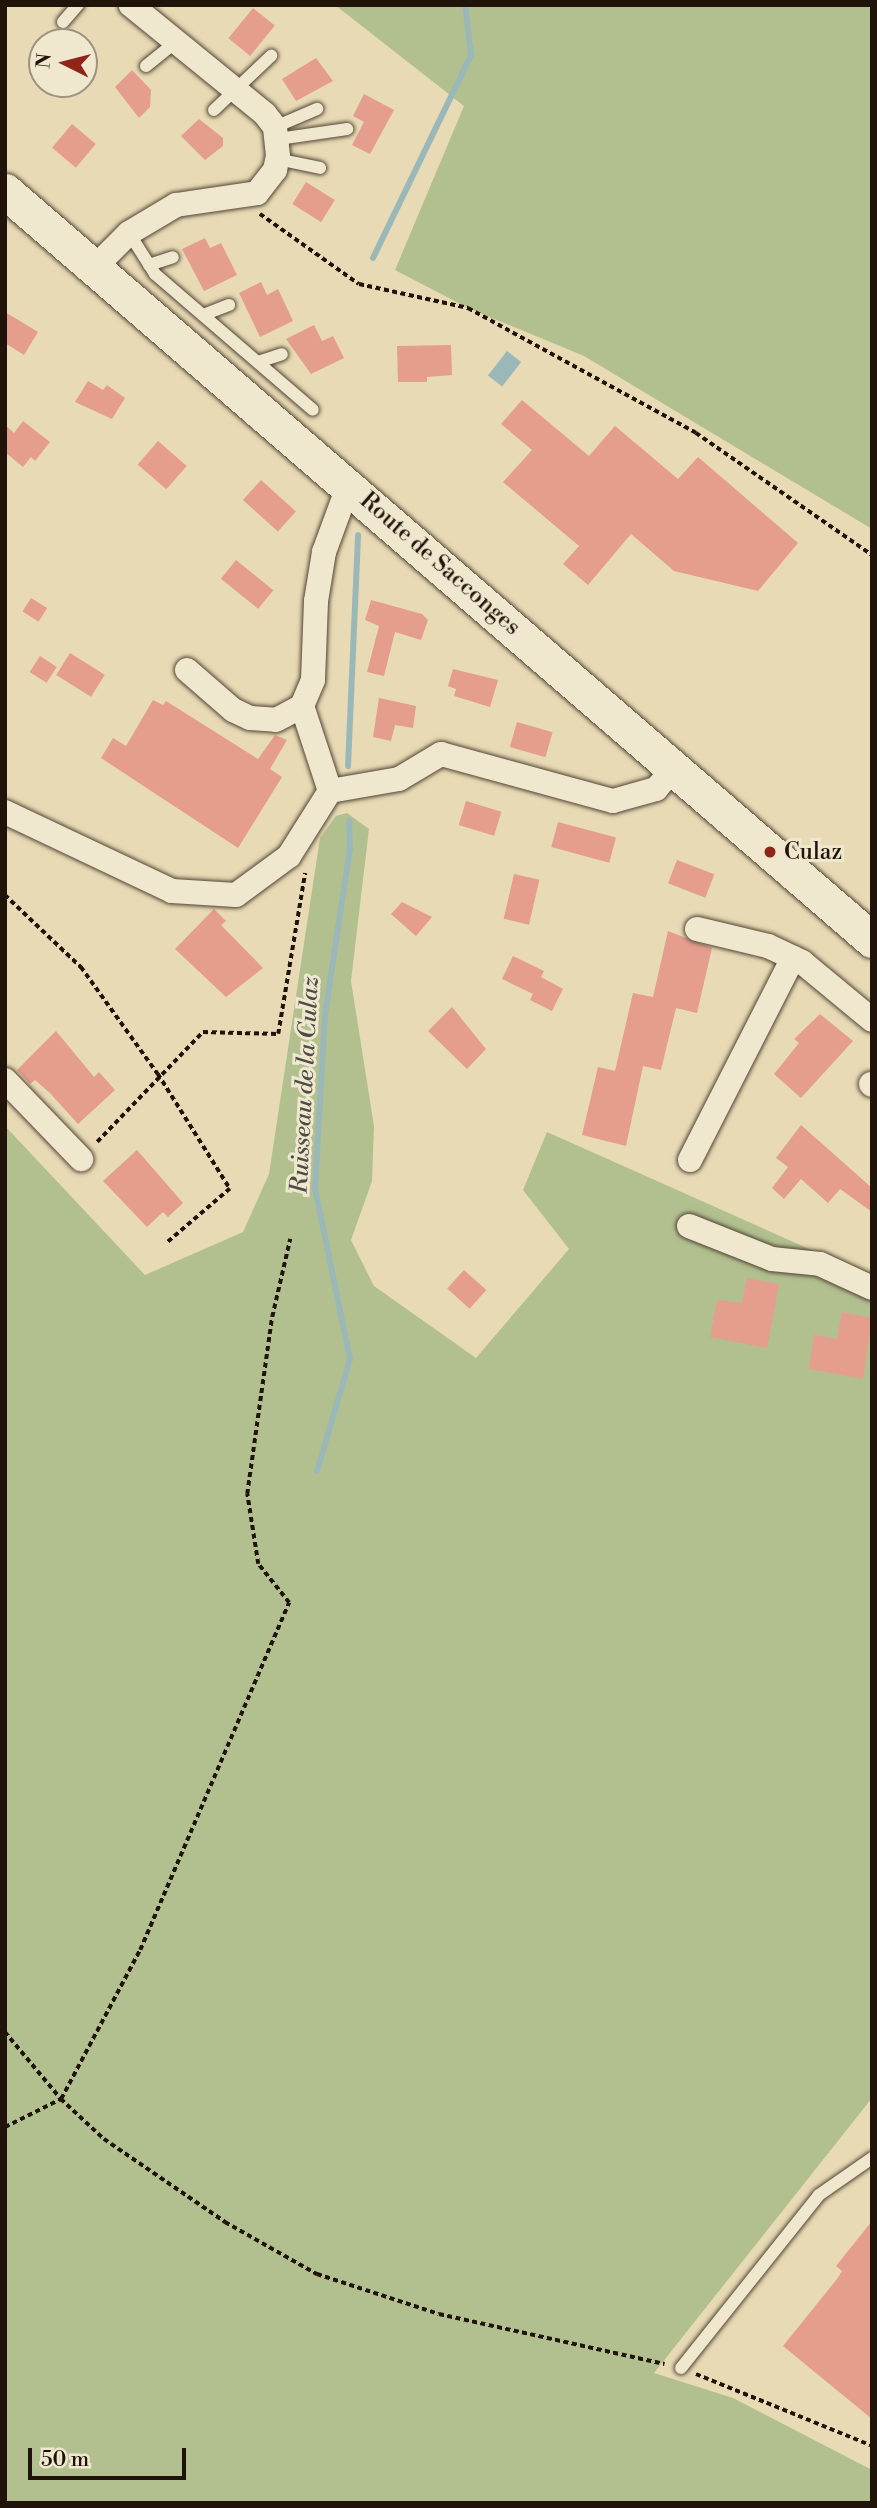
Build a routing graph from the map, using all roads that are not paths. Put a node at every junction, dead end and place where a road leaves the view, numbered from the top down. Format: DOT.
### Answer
graph roads {
  1 [pos="78,5"];
  2 [pos="131,5"];
  3 [pos="63,22"];
  4 [pos="176,42"];
  5 [pos="271,55"];
  6 [pos="146,66"];
  7 [pos="234,88"];
  8 [pos="317,109"];
  9 [pos="214,110"];
  10 [pos="347,129"];
  11 [pos="277,142"];
  12 [pos="320,168"];
  13 [pos="5,191"];
  14 [pos="130,233"];
  15 [pos="173,257"];
  16 [pos="96,265"];
  17 [pos="149,265"];
  18 [pos="229,305"];
  19 [pos="202,315"];
  20 [pos="282,354"];
  21 [pos="258,362"];
  22 [pos="313,410"];
  23 [pos="349,484"];
  24 [pos="187,670"];
  25 [pos="302,706"];
  26 [pos="674,768"];
  27 [pos="330,791"];
  28 [pos="5,811"];
  29 [pos="697,929"];
  30 [pos="872,940"];
  31 [pos="793,958"];
  32 [pos="872,1020"];
  33 [pos="5,1080"];
  34 [pos="81,1159"];
  35 [pos="690,1160"];
  36 [pos="689,1226"];
  37 [pos="872,1288"];
  38 [pos="872,2158"];
  39 [pos="681,2368"];
  1 -- 3 [label="lane"];
  2 -- 4 [label="street"];
  4 -- 6 [label="lane"];
  4 -- 7 [label="street"];
  5 -- 7 [label="lane"];
  7 -- 9 [label="lane"];
  7 -- 11 [label="street"];
  8 -- 11 [label="lane"];
  10 -- 11 [label="lane"];
  11 -- 12 [label="lane"];
  11 -- 14 [label="street"];
  13 -- 16 [label="street, Route de Sacconges"];
  14 -- 16 [label="street"];
  14 -- 17 [label="lane"];
  15 -- 17 [label="lane"];
  16 -- 23 [label="street, Route de Sacconges"];
  17 -- 19 [label="lane"];
  18 -- 19 [label="lane"];
  19 -- 21 [label="lane"];
  20 -- 21 [label="lane"];
  21 -- 22 [label="lane"];
  23 -- 25 [label="street"];
  23 -- 26 [label="street, Route de Sacconges"];
  24 -- 25 [label="street"];
  25 -- 27 [label="street"];
  26 -- 27 [label="street"];
  26 -- 30 [label="street, Route de Sacconges"];
  27 -- 28 [label="street"];
  29 -- 31 [label="street"];
  31 -- 32 [label="street"];
  31 -- 35 [label="street"];
  33 -- 34 [label="street"];
  36 -- 37 [label="street"];
  38 -- 39 [label="lane"];
}
